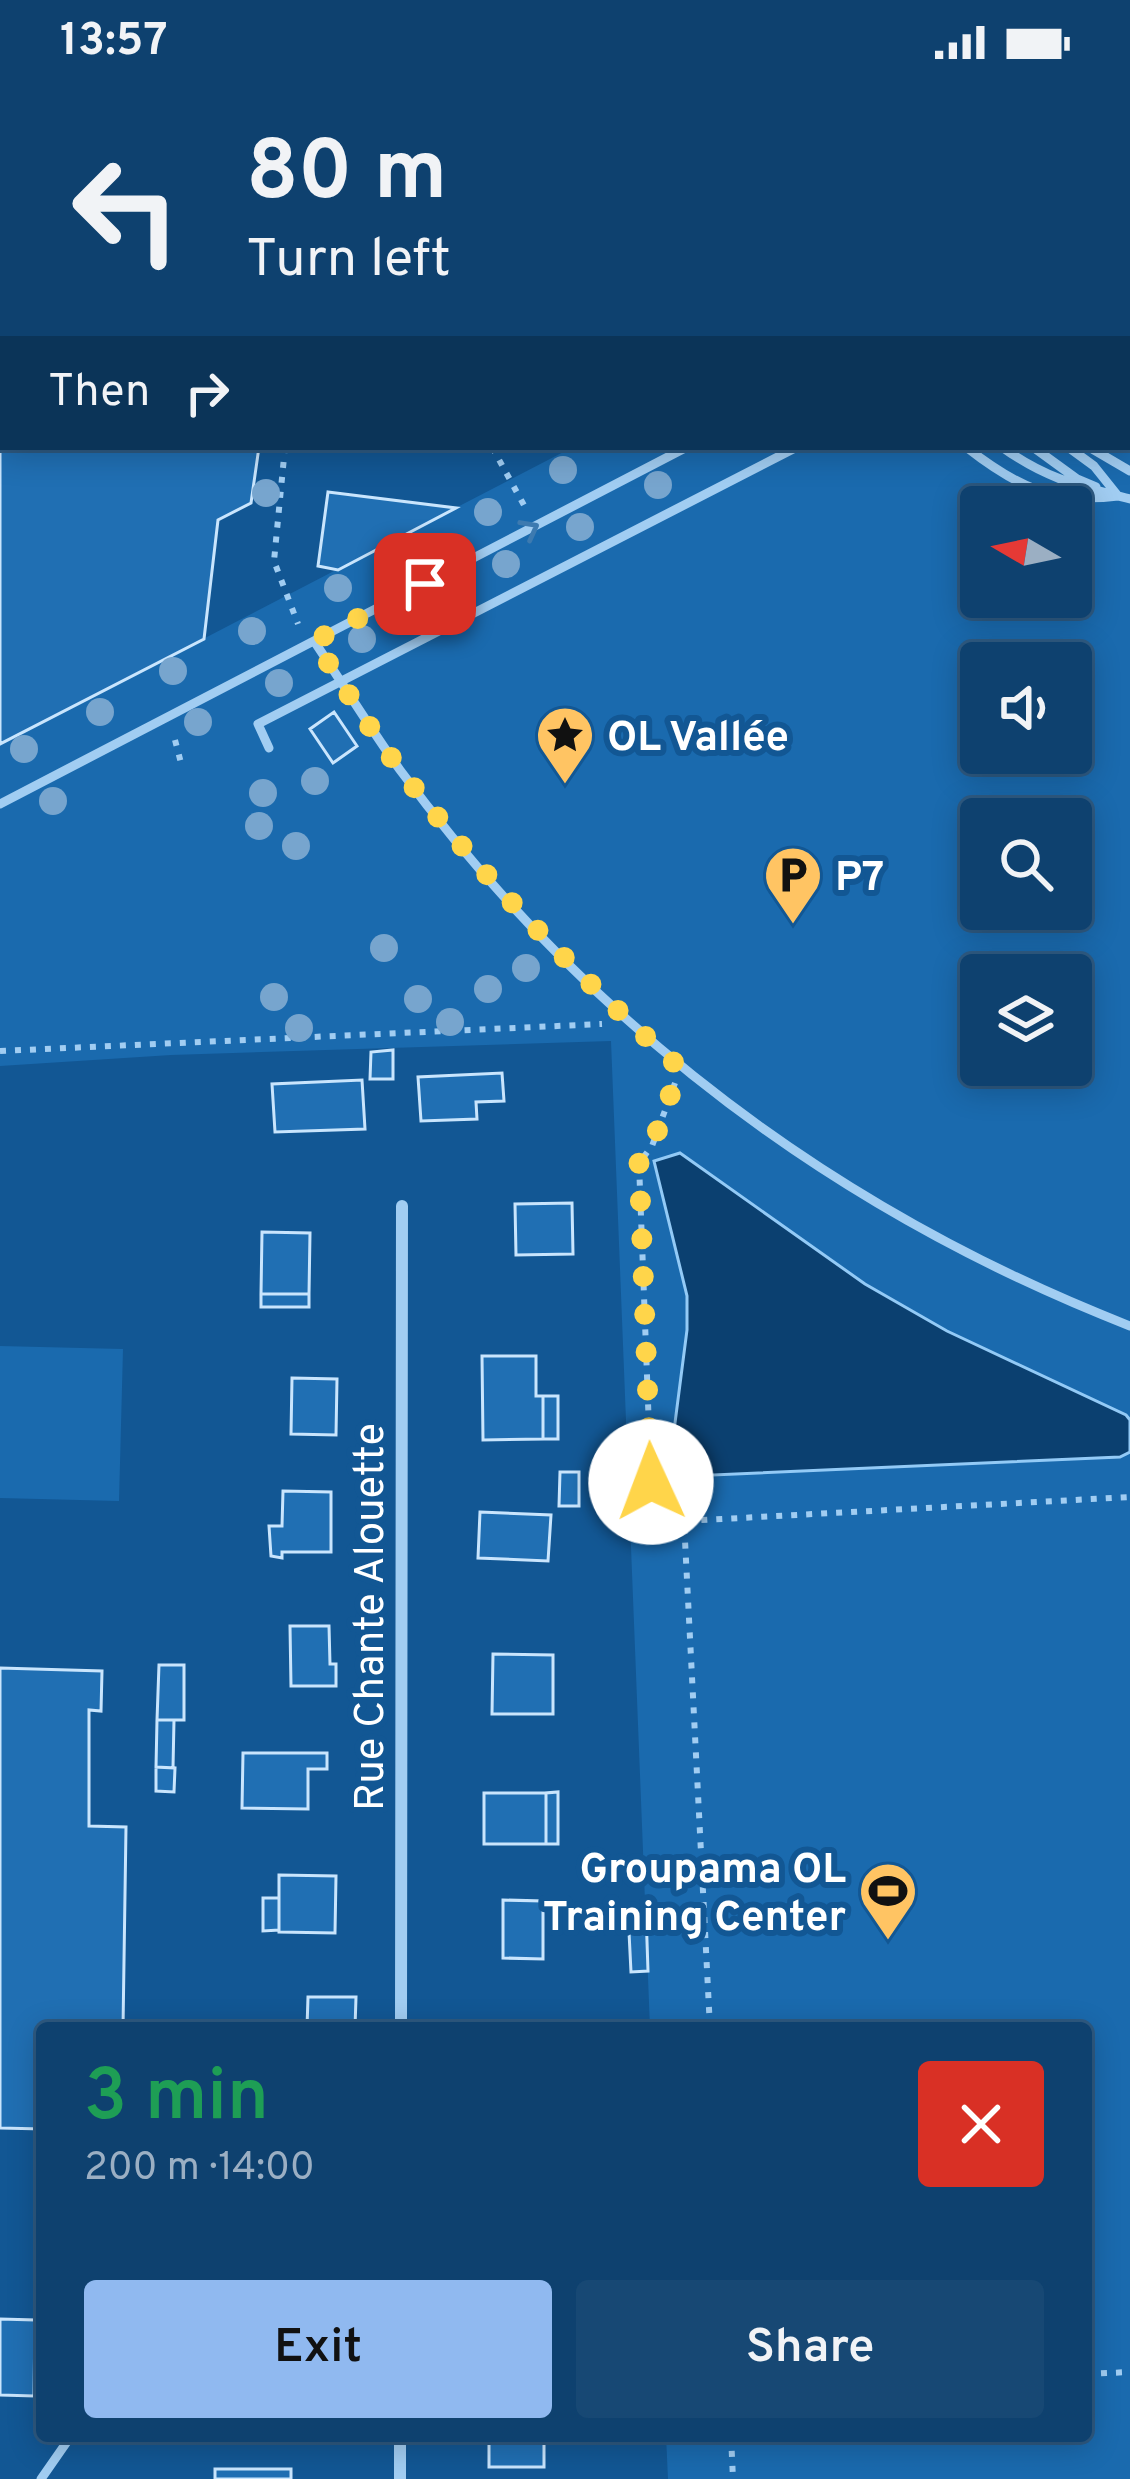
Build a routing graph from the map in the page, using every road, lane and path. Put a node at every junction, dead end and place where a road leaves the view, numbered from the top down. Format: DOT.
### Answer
graph roads {
  1 [pos="284,450"];
  2 [pos="495,450"];
  3 [pos="681,450"];
  4 [pos="790,450"];
  5 [pos="970,450"];
  6 [pos="1006,450"];
  7 [pos="1038,450"];
  8 [pos="1072,450"];
  9 [pos="1094,450"];
  10 [pos="1130,471"];
  11 [pos="1118,496"];
  12 [pos="1130,499"];
  13 [pos="536,526"];
  14 [pos="310,643"];
  15 [pos="341,680"];
  16 [pos="268,748"];
  17 [pos="0,804"];
  18 [pos="622,1016"];
  19 [pos="0,1051"];
  20 [pos="680,1068"];
  21 [pos="402,1206"];
  22 [pos="1130,1326"];
  23 [pos="1130,1497"];
  24 [pos="684,1521"];
  25 [pos="401,2022"];
  26 [pos="710,2022"];
  27 [pos="1130,2372"];
  28 [pos="1092,2374"];
  29 [pos="66,2442"];
  30 [pos="400,2442"];
  31 [pos="731,2442"];
  32 [pos="40,2479"];
  33 [pos="400,2479"];
  34 [pos="734,2479"];
  1 -- 14 [label="path"];
  2 -- 13 [label="path"];
  3 -- 13 [label="lane"];
  4 -- 15 [label="lane"];
  5 -- 11 [label="lane"];
  6 -- 11 [label="lane"];
  7 -- 11 [label="lane"];
  8 -- 11 [label="lane"];
  9 -- 10 [label="lane"];
  11 -- 12 [label="lane"];
  14 -- 13 [label="lane, one-way"];
  14 -- 15 [label="lane"];
  14 -- 17 [label="lane"];
  15 -- 16 [label="lane"];
  15 -- 18 [label="lane"];
  18 -- 19 [label="path"];
  18 -- 20 [label="lane"];
  20 -- 22 [label="lane"];
  20 -- 24 [label="path"];
  21 -- 25 [label="street, Rue Chante Alouette"];
  23 -- 24 [label="path"];
  24 -- 26 [label="path"];
  27 -- 28 [label="path"];
  29 -- 32 [label="lane"];
  30 -- 33 [label="street"];
  31 -- 34 [label="path"];
}
